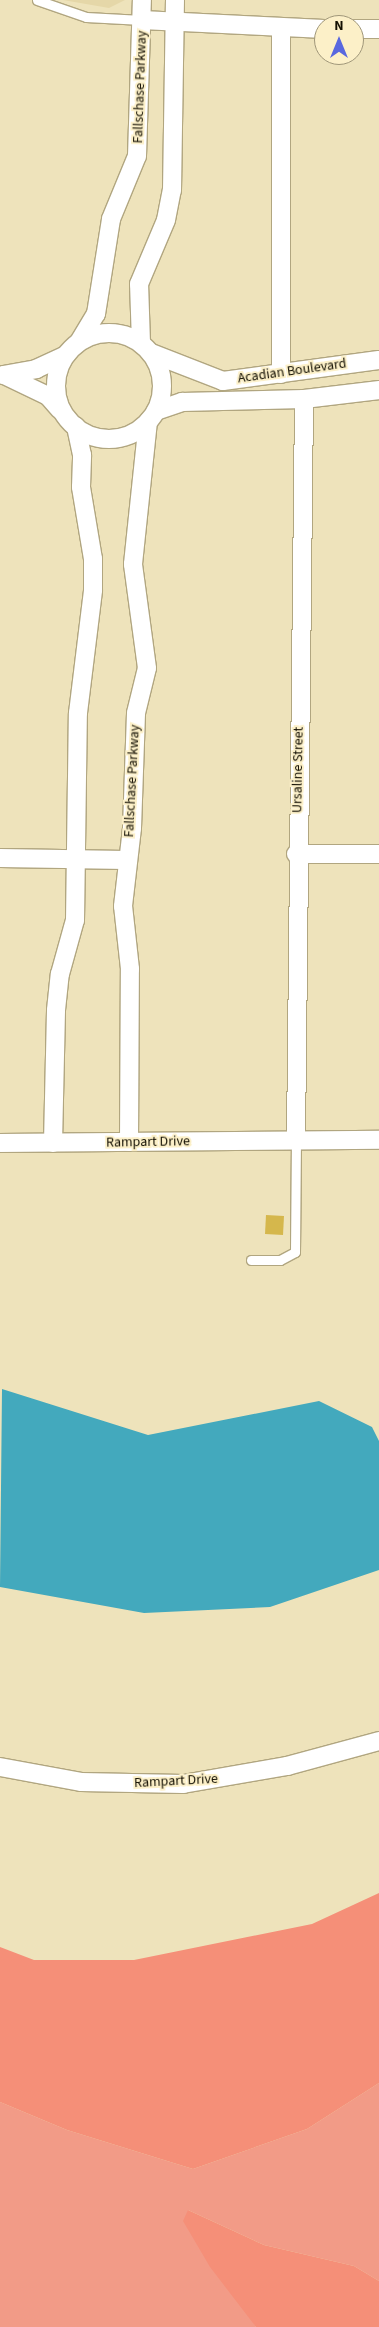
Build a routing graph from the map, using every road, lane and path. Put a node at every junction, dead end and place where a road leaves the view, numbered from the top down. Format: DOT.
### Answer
graph roads {
  1 [pos="37,0"];
  2 [pos="142,0"];
  3 [pos="175,0"];
  4 [pos="142,20"];
  5 [pos="175,22"];
  6 [pos="281,29"];
  7 [pos="314,29"];
  8 [pos="364,29"];
  9 [pos="379,29"];
  10 [pos="79,342"];
  11 [pos="146,348"];
  12 [pos="66,355"];
  13 [pos="379,360"];
  14 [pos="281,374"];
  15 [pos="2,375"];
  16 [pos="379,390"];
  17 [pos="304,399"];
  18 [pos="63,413"];
  19 [pos="152,417"];
  20 [pos="76,428"];
  21 [pos="296,854"];
  22 [pos="379,854"];
  23 [pos="0,858"];
  24 [pos="77,859"];
  25 [pos="126,860"];
  26 [pos="296,1140"];
  27 [pos="379,1140"];
  28 [pos="129,1142"];
  29 [pos="0,1143"];
  30 [pos="53,1143"];
  31 [pos="251,1260"];
  32 [pos="379,1741"];
  33 [pos="0,1767"];
  1 -- 4 [label="lane"];
  2 -- 4 [label="street, Fallschase Parkway"];
  3 -- 5 [label="street"];
  4 -- 5 [label="street"];
  4 -- 10 [label="street, Fallschase Parkway"];
  5 -- 6 [label="street"];
  5 -- 11 [label="street"];
  6 -- 7 [label="street"];
  6 -- 14 [label="street"];
  8 -- 9 [label="street"];
  10 -- 11 [label="street"];
  10 -- 12 [label="street"];
  11 -- 14 [label="street, Acadian Boulevard"];
  11 -- 19 [label="street"];
  12 -- 15 [label="street"];
  12 -- 18 [label="street"];
  13 -- 14 [label="street, Acadian Boulevard"];
  15 -- 18 [label="street"];
  16 -- 17 [label="street, Acadian Boulevard"];
  17 -- 19 [label="street, Acadian Boulevard"];
  17 -- 21 [label="street, Ursaline Street"];
  18 -- 20 [label="street"];
  19 -- 20 [label="street"];
  19 -- 25 [label="street, Fallschase Parkway"];
  20 -- 24 [label="street"];
  21 -- 22 [label="street"];
  21 -- 26 [label="street, Ursaline Street"];
  23 -- 24 [label="street"];
  24 -- 25 [label="street"];
  24 -- 30 [label="street"];
  25 -- 28 [label="street, Fallschase Parkway"];
  26 -- 27 [label="street, Rampart Drive"];
  26 -- 28 [label="street, Rampart Drive"];
  26 -- 31 [label="lane"];
  28 -- 30 [label="street, Rampart Drive"];
  29 -- 30 [label="street, Rampart Drive"];
  32 -- 33 [label="street, Rampart Drive"];
}
